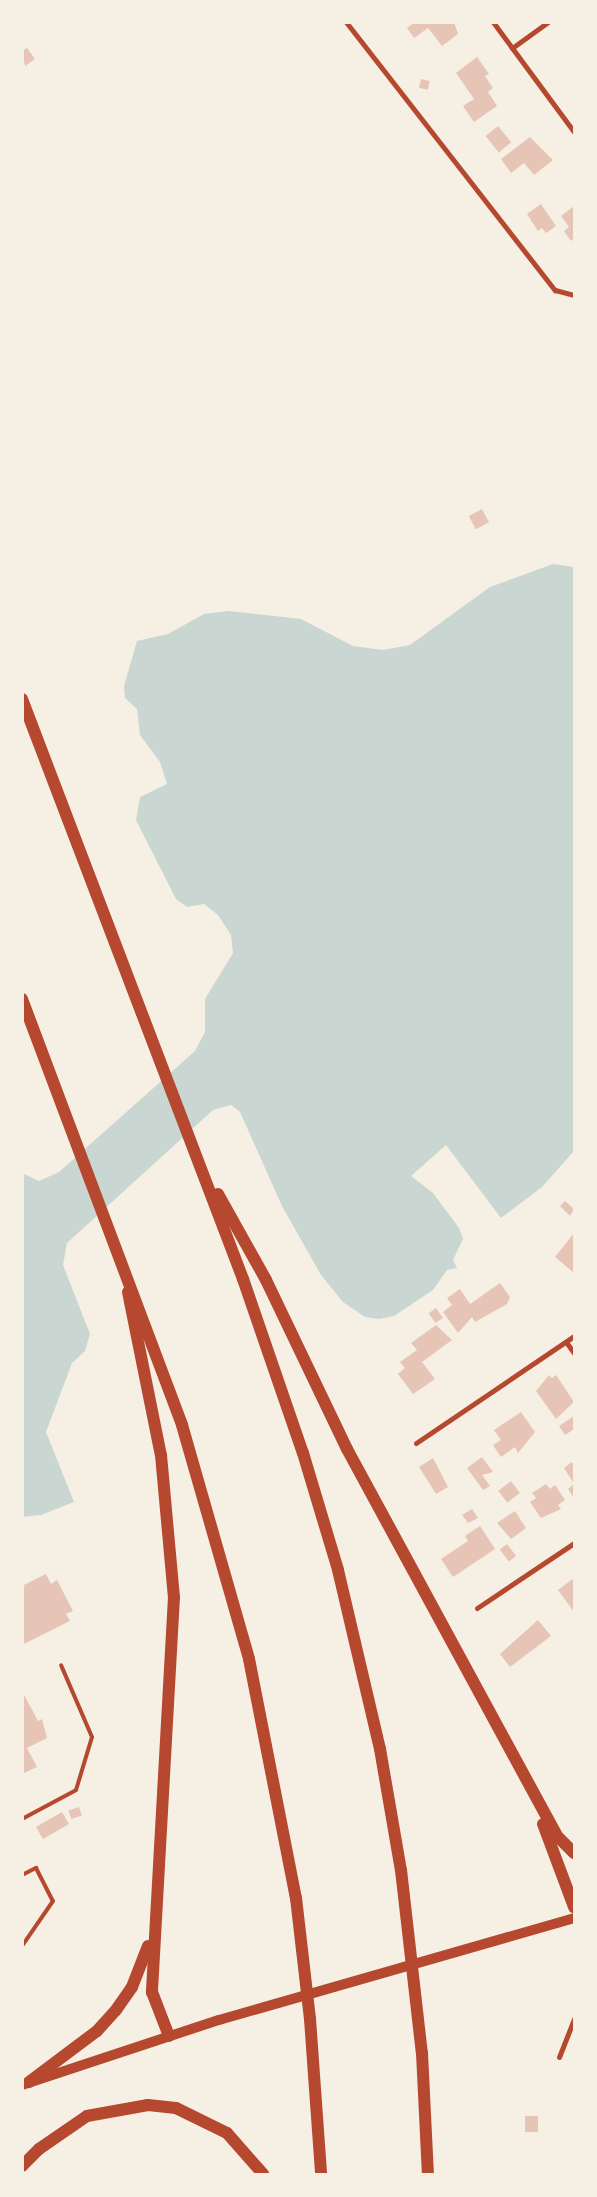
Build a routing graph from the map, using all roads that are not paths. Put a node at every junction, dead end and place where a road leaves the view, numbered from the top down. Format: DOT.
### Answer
graph roads {
  1 [pos="346,22"];
  2 [pos="493,22"];
  3 [pos="548,22"];
  4 [pos="512,48"];
  5 [pos="574,132"];
  6 [pos="574,295"];
  7 [pos="22,699"];
  8 [pos="22,999"];
  9 [pos="200,1164"];
  10 [pos="120,1253"];
  11 [pos="574,1336"];
  12 [pos="566,1342"];
  13 [pos="574,1353"];
  14 [pos="416,1443"];
  15 [pos="574,1542"];
  16 [pos="478,1608"];
  17 [pos="62,1665"];
  18 [pos="519,1764"];
  19 [pos="22,1819"];
  20 [pos="574,1853"];
  21 [pos="22,1874"];
  22 [pos="574,1907"];
  23 [pos="154,1914"];
  24 [pos="574,1918"];
  25 [pos="22,1946"];
  26 [pos="574,2019"];
  27 [pos="169,2036"];
  28 [pos="559,2057"];
  29 [pos="26,2084"];
  30 [pos="22,2166"];
  31 [pos="263,2174"];
  32 [pos="321,2174"];
  33 [pos="428,2174"];
  1 -- 6 [label="street"];
  2 -- 4 [label="street"];
  3 -- 4 [label="street"];
  4 -- 5 [label="street"];
  7 -- 9 [label="highway"];
  8 -- 10 [label="highway"];
  9 -- 18 [label="highway"];
  9 -- 33 [label="highway"];
  10 -- 23 [label="highway"];
  10 -- 32 [label="highway"];
  11 -- 12 [label="street"];
  12 -- 13 [label="street"];
  12 -- 14 [label="street"];
  15 -- 16 [label="street"];
  17 -- 19 [label="lane"];
  18 -- 20 [label="highway"];
  18 -- 22 [label="highway"];
  21 -- 25 [label="lane"];
  23 -- 27 [label="highway"];
  23 -- 29 [label="highway"];
  24 -- 27 [label="main road"];
  26 -- 28 [label="street"];
  27 -- 29 [label="main road"];
  30 -- 31 [label="highway"];
}
